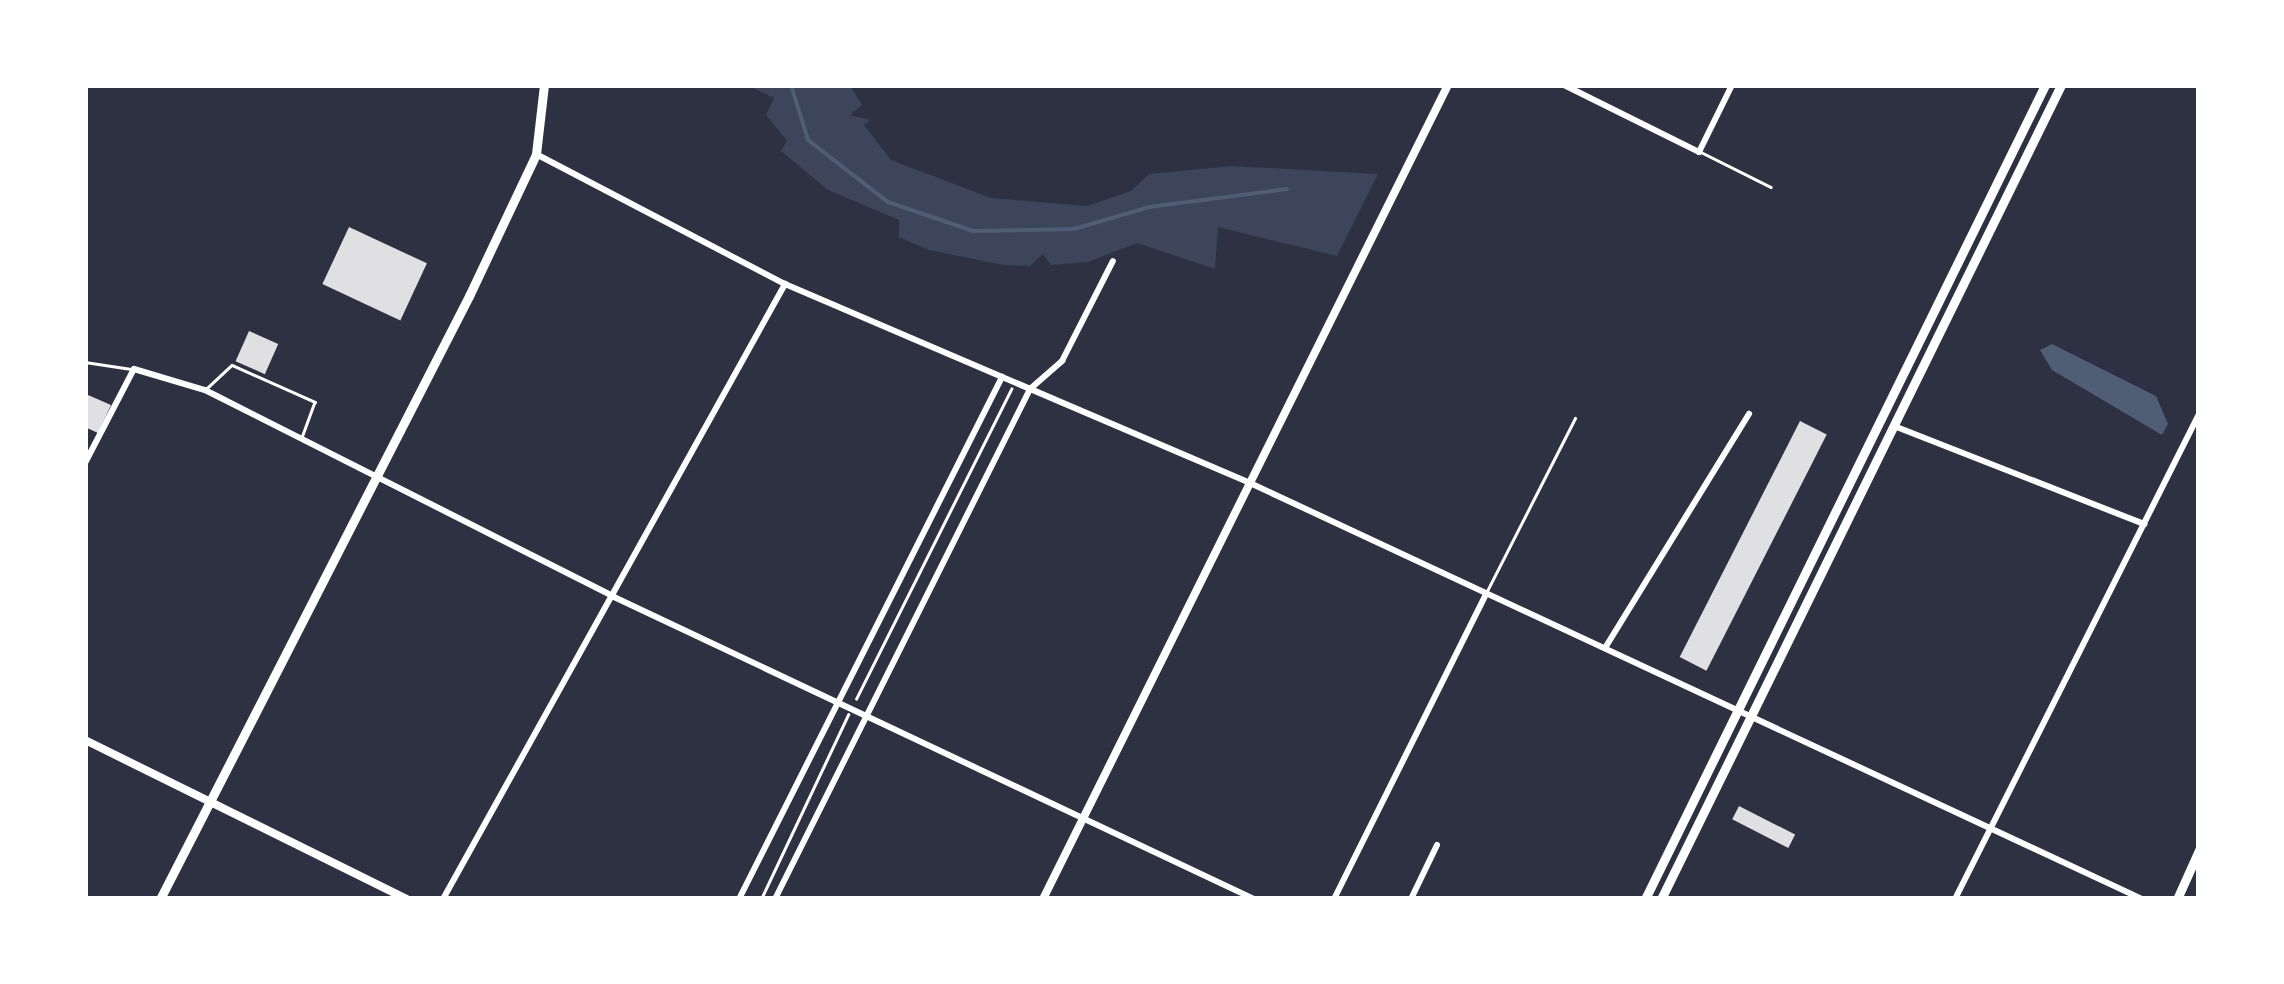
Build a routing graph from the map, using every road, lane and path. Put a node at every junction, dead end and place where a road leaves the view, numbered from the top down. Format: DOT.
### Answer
graph roads {
  1 [pos="544,85"];
  2 [pos="1448,85"];
  3 [pos="1564,85"];
  4 [pos="1732,85"];
  5 [pos="2045,85"];
  6 [pos="2061,85"];
  7 [pos="1699,152"];
  8 [pos="536,154"];
  9 [pos="1771,187"];
  10 [pos="1113,261"];
  11 [pos="785,284"];
  12 [pos="85,362"];
  13 [pos="134,369"];
  14 [pos="1002,377"];
  15 [pos="1014,382"];
  16 [pos="1030,389"];
  17 [pos="205,390"];
  18 [pos="1749,414"];
  19 [pos="1576,418"];
  20 [pos="2197,418"];
  21 [pos="1893,426"];
  22 [pos="300,441"];
  23 [pos="85,463"];
  24 [pos="379,483"];
  25 [pos="1250,483"];
  26 [pos="2144,524"];
  27 [pos="1486,594"];
  28 [pos="614,597"];
  29 [pos="1604,648"];
  30 [pos="838,703"];
  31 [pos="851,709"];
  32 [pos="1737,712"];
  33 [pos="866,716"];
  34 [pos="1750,719"];
  35 [pos="85,740"];
  36 [pos="212,804"];
  37 [pos="1082,818"];
  38 [pos="1991,825"];
  39 [pos="1436,845"];
  40 [pos="2199,850"];
  41 [pos="160,899"];
  42 [pos="407,899"];
  43 [pos="443,899"];
  44 [pos="739,899"];
  45 [pos="761,899"];
  46 [pos="775,899"];
  47 [pos="1044,899"];
  48 [pos="1254,899"];
  49 [pos="1334,899"];
  50 [pos="1410,899"];
  51 [pos="1645,899"];
  52 [pos="1661,899"];
  53 [pos="1955,899"];
  54 [pos="2142,899"];
  55 [pos="2176,899"];
  1 -- 8 [label="main road"];
  2 -- 25 [label="street"];
  3 -- 7 [label="street"];
  4 -- 7 [label="street"];
  5 -- 32 [label="main road"];
  6 -- 21 [label="main road"];
  7 -- 9 [label="lane"];
  8 -- 11 [label="street"];
  8 -- 24 [label="main road"];
  10 -- 16 [label="street"];
  11 -- 14 [label="street"];
  11 -- 28 [label="street"];
  12 -- 13 [label="lane"];
  13 -- 17 [label="street"];
  13 -- 23 [label="street"];
  14 -- 15 [label="street"];
  14 -- 30 [label="street"];
  15 -- 16 [label="street"];
  15 -- 31 [label="path"];
  16 -- 25 [label="street"];
  16 -- 33 [label="street"];
  17 -- 22 [label="street"];
  17 -- 22 [label="lane"];
  18 -- 29 [label="street"];
  19 -- 27 [label="lane"];
  20 -- 26 [label="street"];
  21 -- 26 [label="street"];
  21 -- 34 [label="main road"];
  22 -- 24 [label="street"];
  24 -- 28 [label="street"];
  24 -- 36 [label="main road"];
  25 -- 27 [label="street"];
  25 -- 37 [label="street"];
  26 -- 38 [label="street"];
  27 -- 29 [label="street"];
  27 -- 49 [label="street"];
  28 -- 30 [label="street"];
  28 -- 43 [label="street"];
  29 -- 32 [label="street"];
  30 -- 31 [label="street"];
  30 -- 44 [label="street"];
  31 -- 33 [label="street"];
  31 -- 45 [label="path"];
  32 -- 34 [label="street"];
  32 -- 51 [label="main road"];
  33 -- 37 [label="street"];
  33 -- 46 [label="street"];
  34 -- 38 [label="street"];
  34 -- 52 [label="main road"];
  35 -- 36 [label="street"];
  36 -- 41 [label="main road"];
  36 -- 42 [label="street"];
  37 -- 47 [label="street"];
  37 -- 48 [label="street"];
  38 -- 53 [label="street"];
  38 -- 54 [label="street"];
  39 -- 50 [label="street"];
  40 -- 55 [label="main road"];
}
